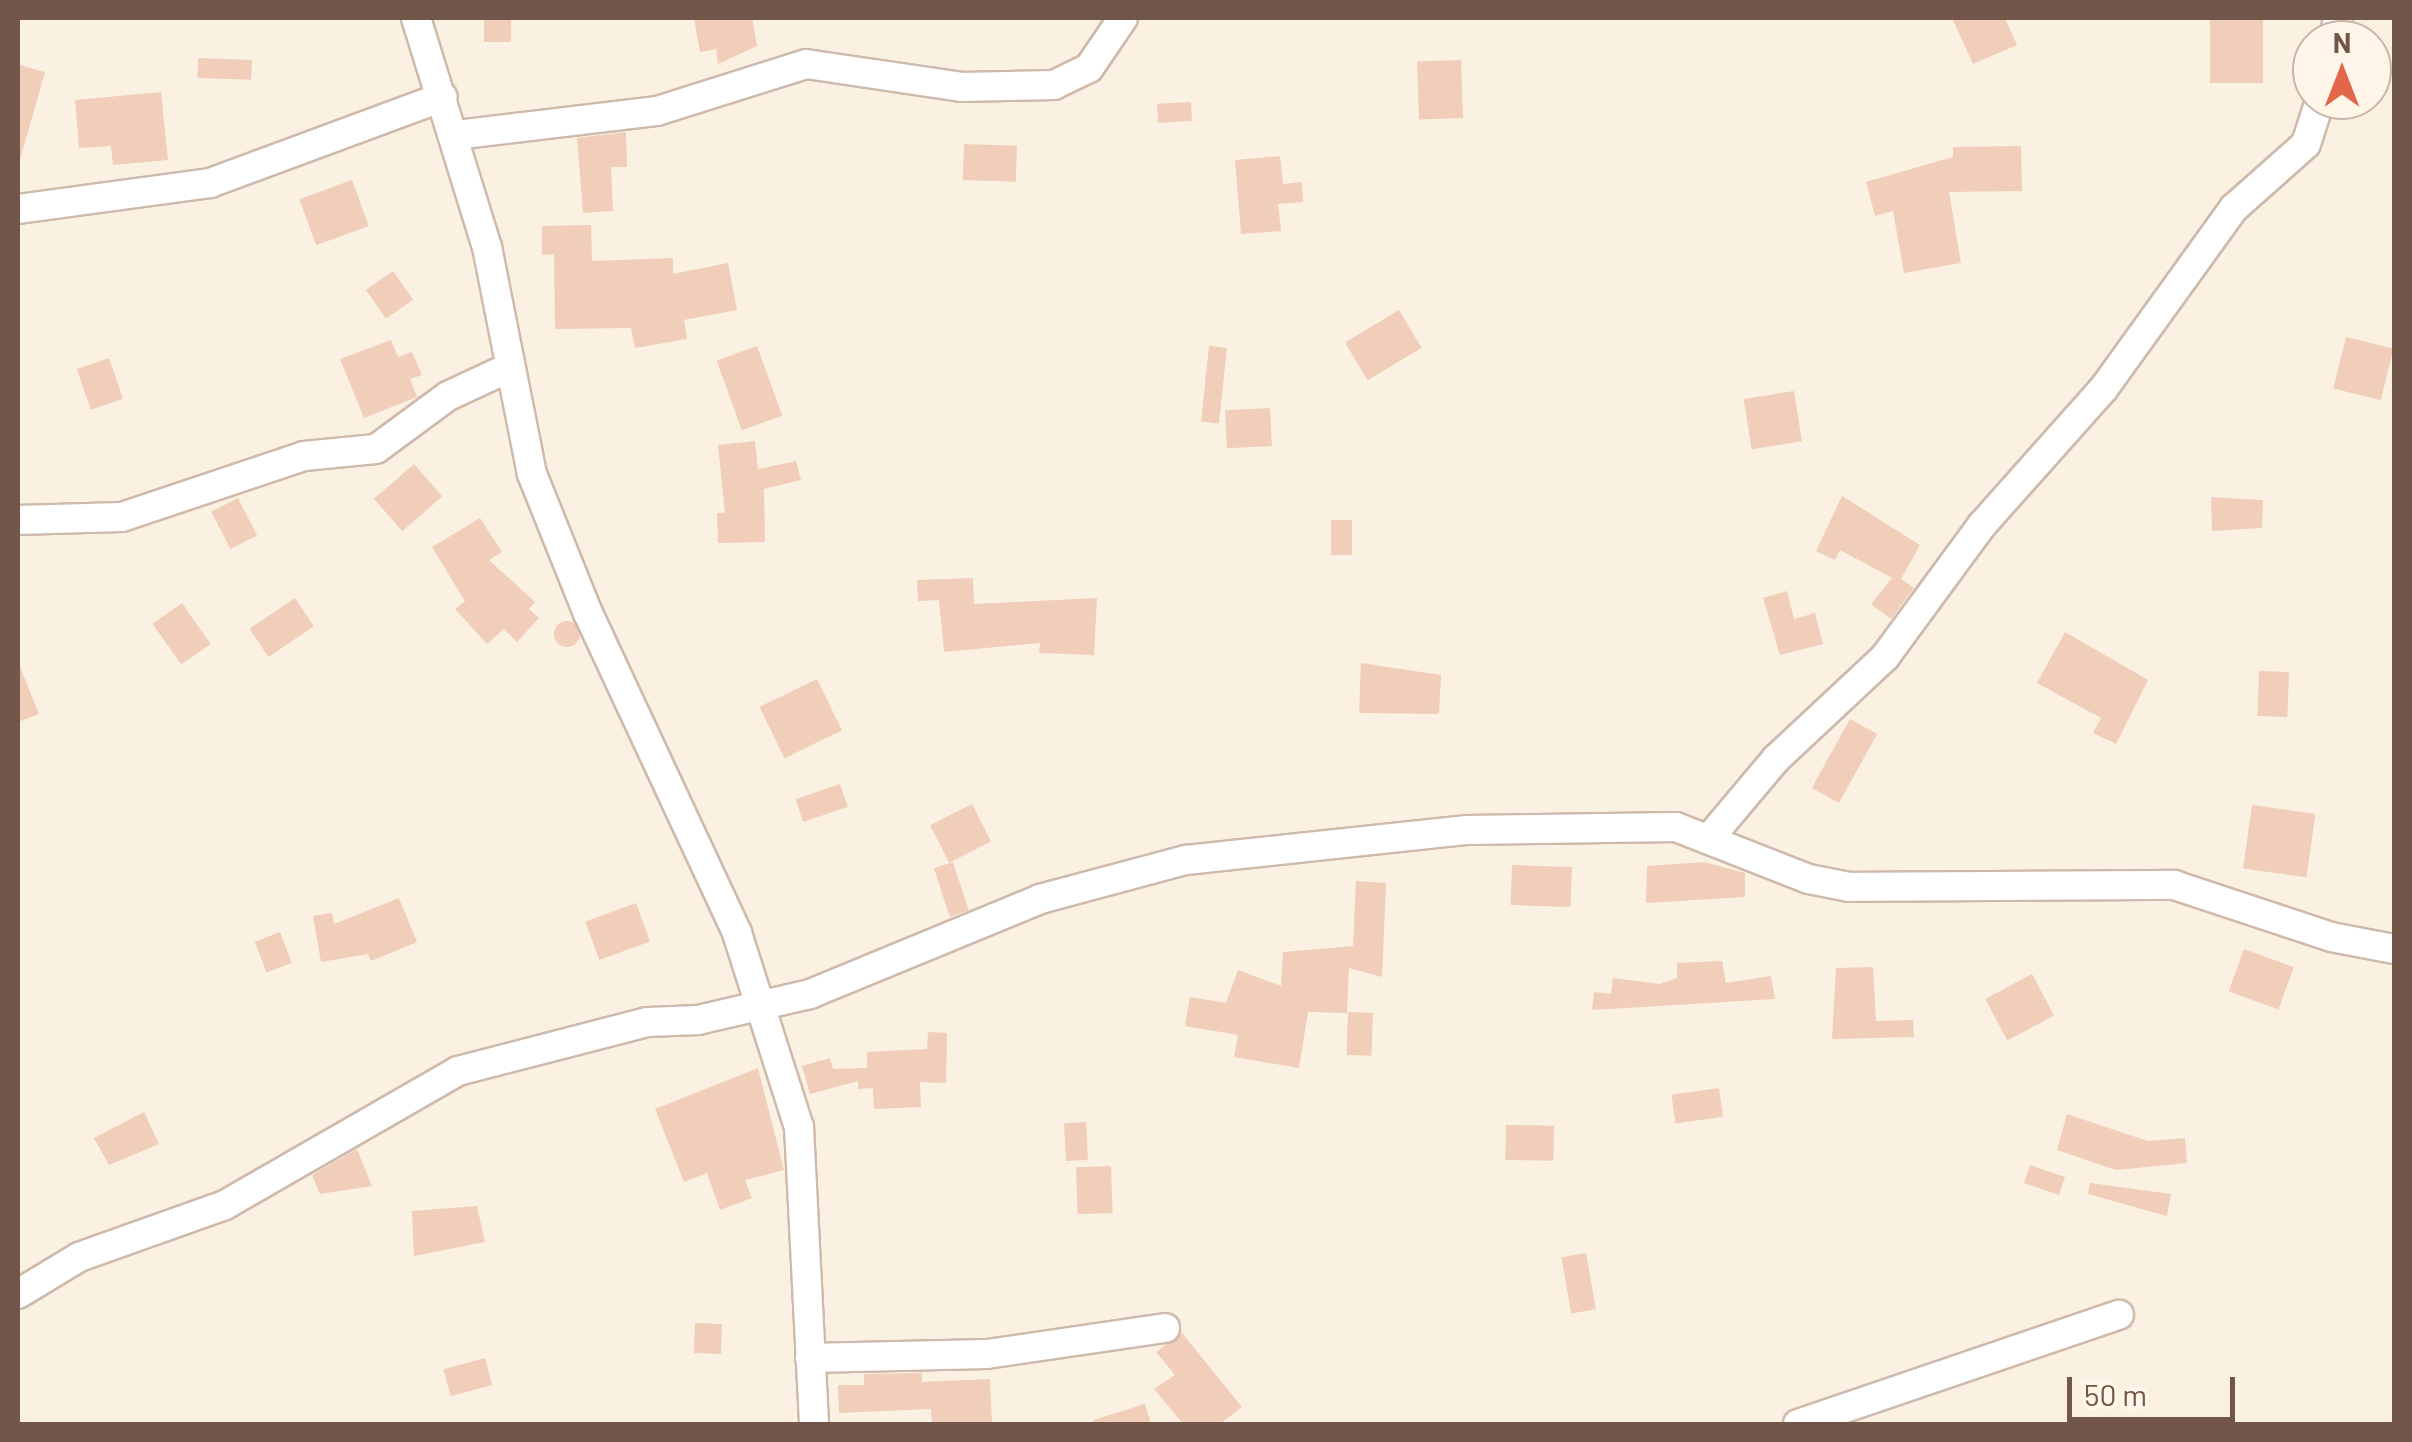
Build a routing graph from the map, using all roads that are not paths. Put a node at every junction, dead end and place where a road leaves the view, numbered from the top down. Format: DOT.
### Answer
graph roads {
  1 [pos="416,18"];
  2 [pos="1124,18"];
  3 [pos="443,97"];
  4 [pos="2314,120"];
  5 [pos="456,135"];
  6 [pos="18,209"];
  7 [pos="506,370"];
  8 [pos="18,520"];
  9 [pos="1712,835"];
  10 [pos="2394,949"];
  11 [pos="760,1002"];
  12 [pos="18,1294"];
  13 [pos="2119,1315"];
  14 [pos="1165,1328"];
  15 [pos="810,1358"];
  16 [pos="814,1424"];
  17 [pos="1798,1424"];
  1 -- 3 [label="street"];
  2 -- 5 [label="street"];
  3 -- 5 [label="street"];
  3 -- 6 [label="street"];
  4 -- 9 [label="street"];
  5 -- 7 [label="street"];
  7 -- 8 [label="street"];
  7 -- 11 [label="street"];
  9 -- 10 [label="street"];
  9 -- 11 [label="street"];
  11 -- 12 [label="street"];
  11 -- 15 [label="street"];
  13 -- 17 [label="street"];
  14 -- 15 [label="street"];
  15 -- 16 [label="street"];
}
